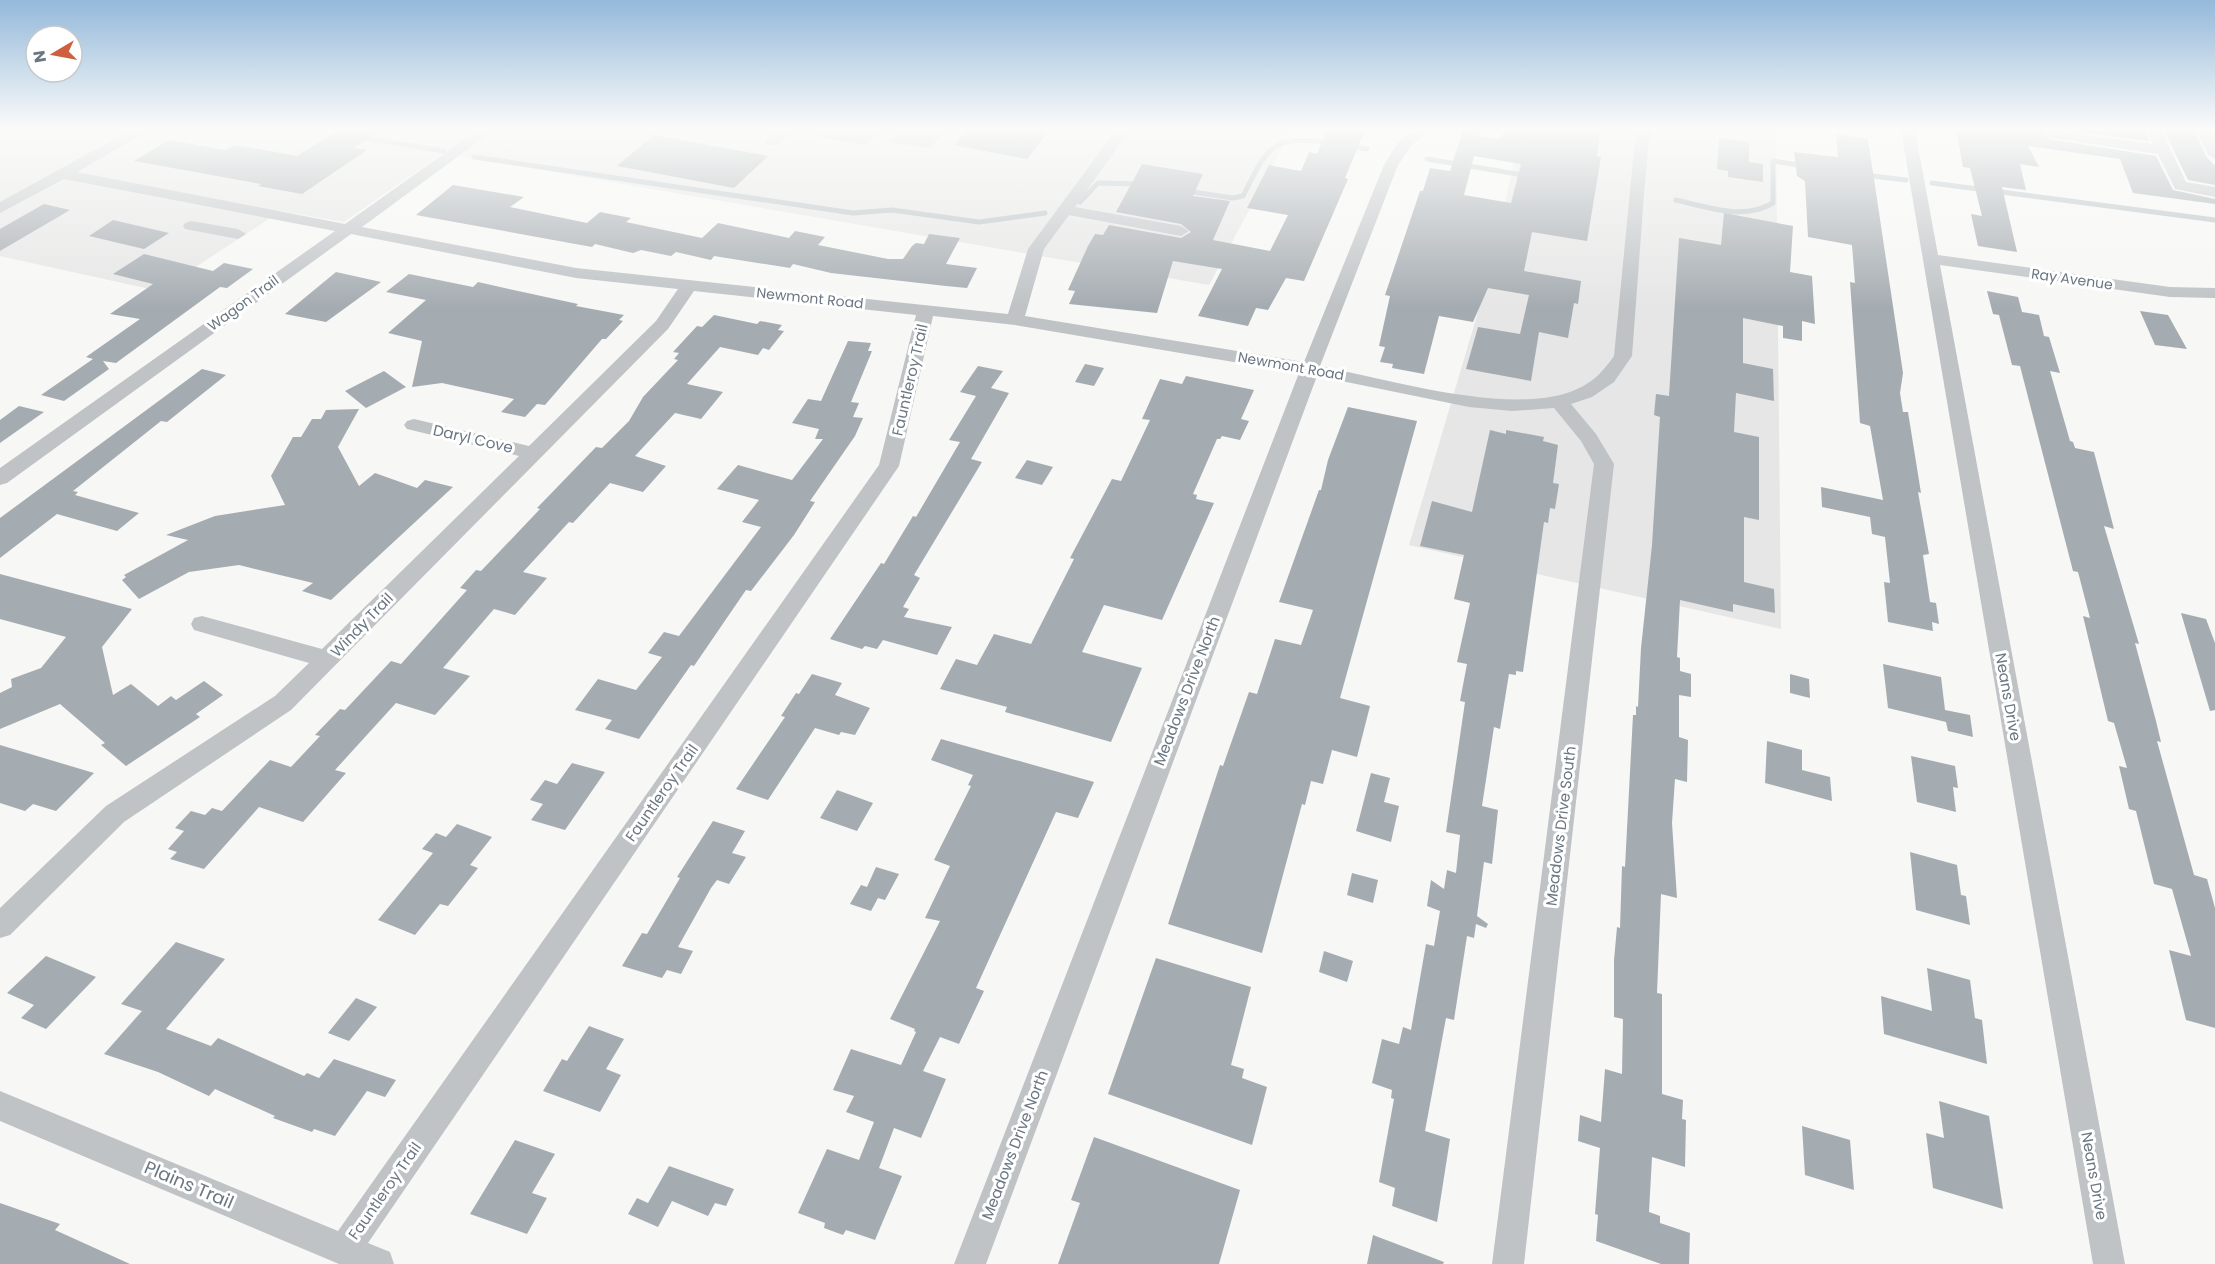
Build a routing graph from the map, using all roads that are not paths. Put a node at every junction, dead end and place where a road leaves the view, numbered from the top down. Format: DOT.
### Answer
graph roads {
  1 [pos="35,189"];
  2 [pos="139,189"];
  3 [pos="404,189"];
  4 [pos="1080,189"];
  5 [pos="1381,189"];
  6 [pos="1637,189"];
  7 [pos="1918,189"];
  8 [pos="2197,189"];
  9 [pos="2215,192"];
  10 [pos="0,208"];
  11 [pos="246,210"];
  12 [pos="1065,210"];
  13 [pos="191,226"];
  14 [pos="216,230"];
  15 [pos="346,230"];
  16 [pos="1181,231"];
  17 [pos="238,234"];
  18 [pos="1930,259"];
  19 [pos="690,285"];
  20 [pos="2215,293"];
  21 [pos="926,311"];
  22 [pos="1015,320"];
  23 [pos="1310,369"];
  24 [pos="1559,402"];
  25 [pos="414,425"];
  26 [pos="533,453"];
  27 [pos="0,478"];
  28 [pos="202,624"];
  29 [pos="329,660"];
  30 [pos="0,926"];
  31 [pos="0,1106"];
  32 [pos="344,1250"];
  33 [pos="378,1264"];
  34 [pos="970,1264"];
  35 [pos="1508,1264"];
  36 [pos="2109,1264"];
  1 -- 10 [label="street"];
  2 -- 11 [label="street, Newmont Road"];
  3 -- 15 [label="street, Wagon Trail"];
  4 -- 12 [label="street"];
  5 -- 23 [label="street, Meadows Drive North"];
  6 -- 24 [label="street, Newmont Road"];
  7 -- 18 [label="street, Neans Drive"];
  8 -- 9 [label="street"];
  11 -- 14 [label="street"];
  11 -- 15 [label="street, Newmont Road"];
  12 -- 16 [label="street"];
  12 -- 22 [label="street"];
  13 -- 14 [label="street"];
  14 -- 17 [label="street"];
  15 -- 19 [label="street, Newmont Road"];
  15 -- 27 [label="street, Wagon Trail"];
  18 -- 20 [label="street, Ray Avenue"];
  18 -- 36 [label="street, Neans Drive"];
  19 -- 21 [label="street, Newmont Road"];
  19 -- 26 [label="street, Windy Trail"];
  21 -- 22 [label="street, Newmont Road"];
  21 -- 32 [label="street, Fauntleroy Trail"];
  22 -- 23 [label="street, Newmont Road"];
  23 -- 24 [label="street, Newmont Road"];
  23 -- 34 [label="street, Meadows Drive North"];
  24 -- 35 [label="street, Meadows Drive South"];
  25 -- 26 [label="street, Daryl Cove"];
  26 -- 29 [label="street, Windy Trail"];
  28 -- 29 [label="street"];
  29 -- 30 [label="street, Windy Trail"];
  31 -- 32 [label="street, Plains Trail"];
  32 -- 33 [label="street, Plains Trail"];
}
